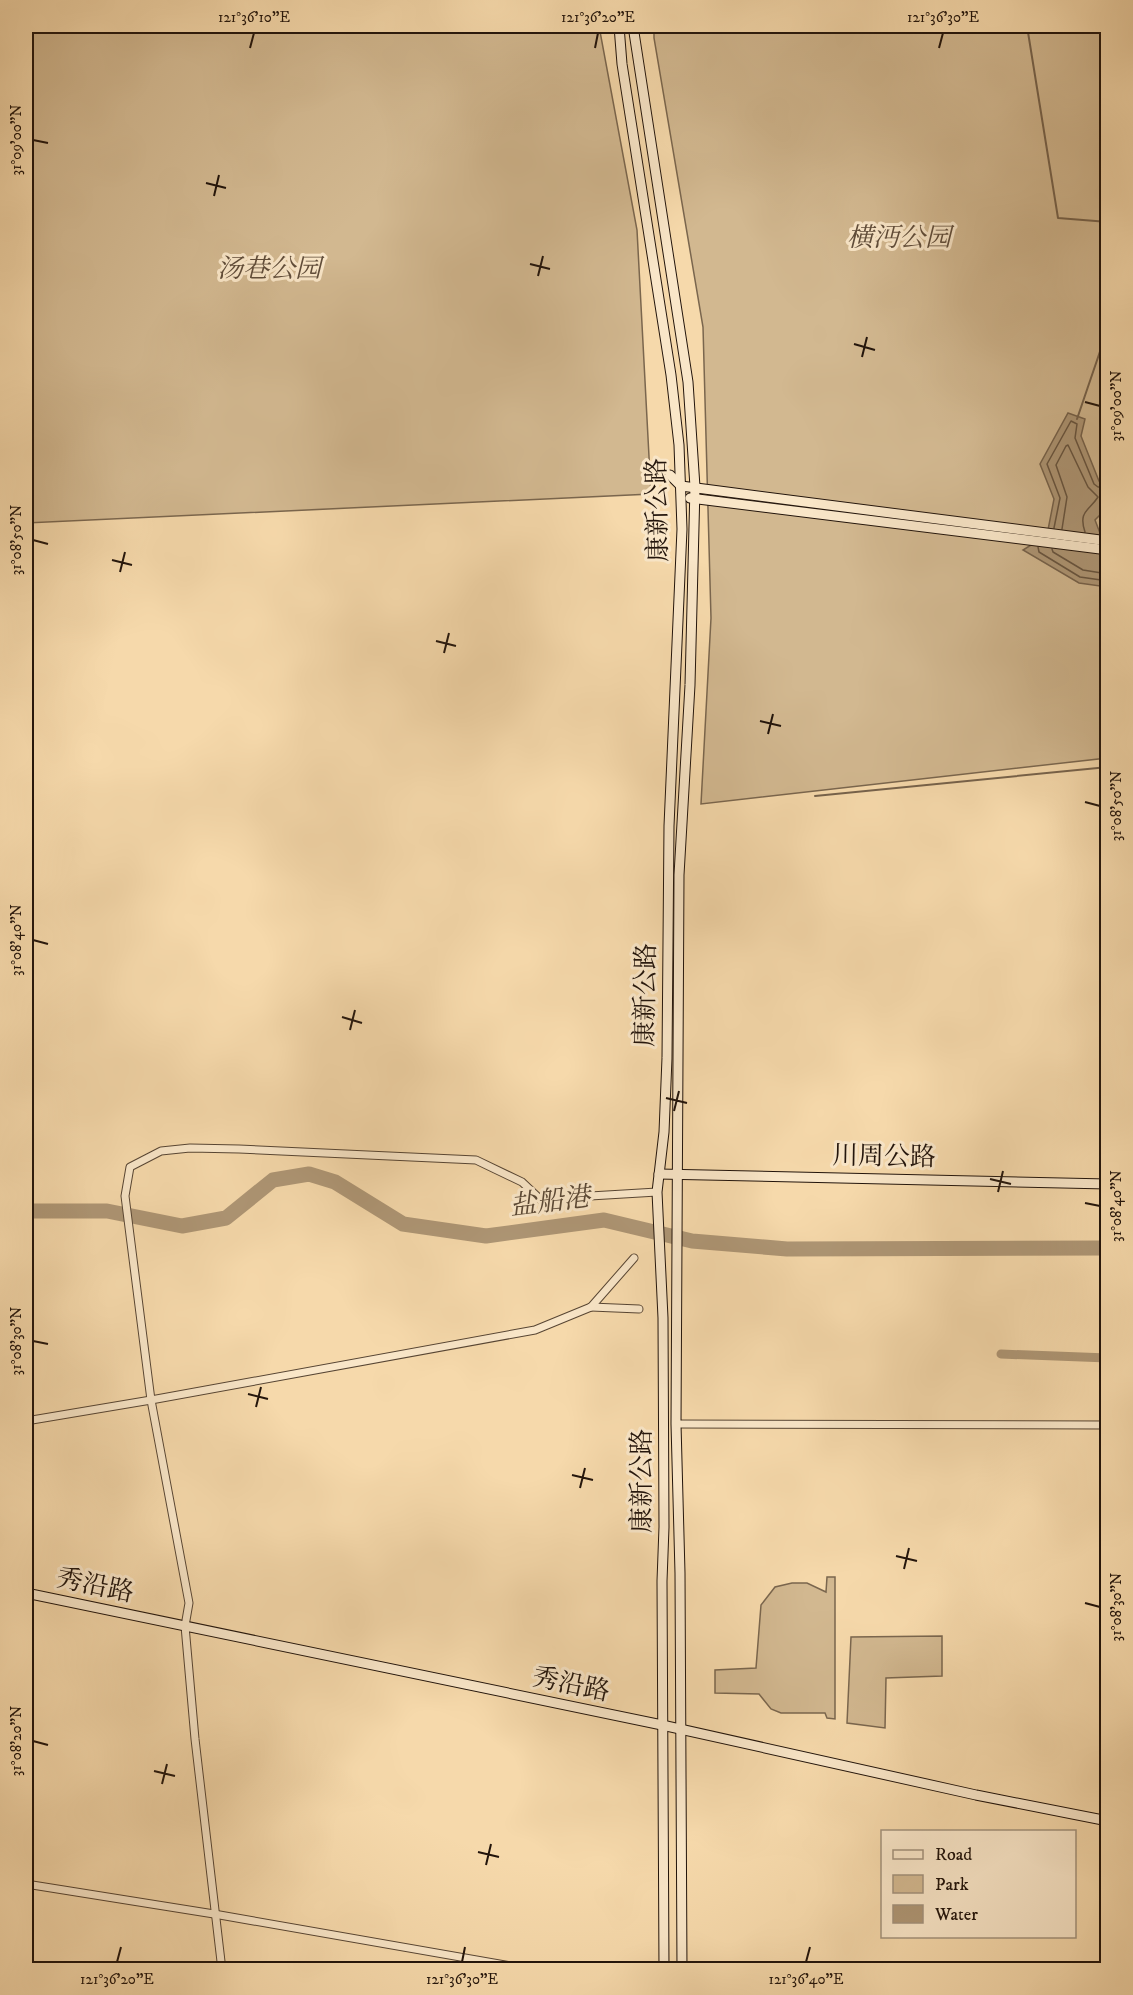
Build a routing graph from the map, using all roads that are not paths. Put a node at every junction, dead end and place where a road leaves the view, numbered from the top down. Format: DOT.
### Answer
graph roads {
  1 [pos="633,26"];
  2 [pos="619,28"];
  3 [pos="670,475"];
  4 [pos="681,486"];
  5 [pos="695,488"];
  6 [pos="681,497"];
  7 [pos="695,499"];
  8 [pos="1107,541"];
  9 [pos="1107,550"];
  10 [pos="659,1174"];
  11 [pos="678,1174"];
  12 [pos="1107,1184"];
  13 [pos="657,1192"];
  14 [pos="634,1258"];
  15 [pos="591,1307"];
  16 [pos="639,1310"];
  17 [pos="151,1400"];
  18 [pos="26,1421"];
  19 [pos="676,1424"];
  20 [pos="1107,1425"];
  21 [pos="26,1593"];
  22 [pos="185,1626"];
  23 [pos="663,1725"];
  24 [pos="680,1730"];
  25 [pos="1107,1821"];
  26 [pos="26,1884"];
  27 [pos="214,1914"];
  28 [pos="222,1970"];
  29 [pos="534,1970"];
  30 [pos="664,1970"];
  31 [pos="682,1970"];
  1 -- 5 [label="main road, 康新公路"];
  2 -- 4 [label="main road, 康新公路"];
  3 -- 4 [label="main road"];
  4 -- 5 [label="main road"];
  4 -- 6 [label="main road, 康新公路"];
  5 -- 7 [label="main road, 康新公路"];
  5 -- 8 [label="main road"];
  6 -- 7 [label="main road"];
  6 -- 10 [label="main road, 康新公路"];
  7 -- 9 [label="main road"];
  7 -- 11 [label="main road, 康新公路"];
  10 -- 11 [label="main road, 川周公路"];
  10 -- 13 [label="main road, 康新公路"];
  11 -- 12 [label="main road, 川周公路"];
  11 -- 19 [label="main road, 康新公路"];
  13 -- 17 [label="street"];
  13 -- 23 [label="main road, 康新公路"];
  14 -- 15 [label="street"];
  15 -- 16 [label="street"];
  15 -- 17 [label="street"];
  17 -- 18 [label="street"];
  17 -- 22 [label="street"];
  19 -- 20 [label="street"];
  19 -- 24 [label="main road, 康新公路"];
  21 -- 22 [label="main road, 秀沿路"];
  22 -- 23 [label="main road, 秀沿路"];
  22 -- 27 [label="street"];
  23 -- 24 [label="main road, 秀沿路"];
  23 -- 30 [label="main road, 康新公路"];
  24 -- 25 [label="main road, 秀沿路"];
  24 -- 31 [label="main road, 康新公路"];
  26 -- 27 [label="street"];
  27 -- 28 [label="street"];
  27 -- 29 [label="street"];
}
